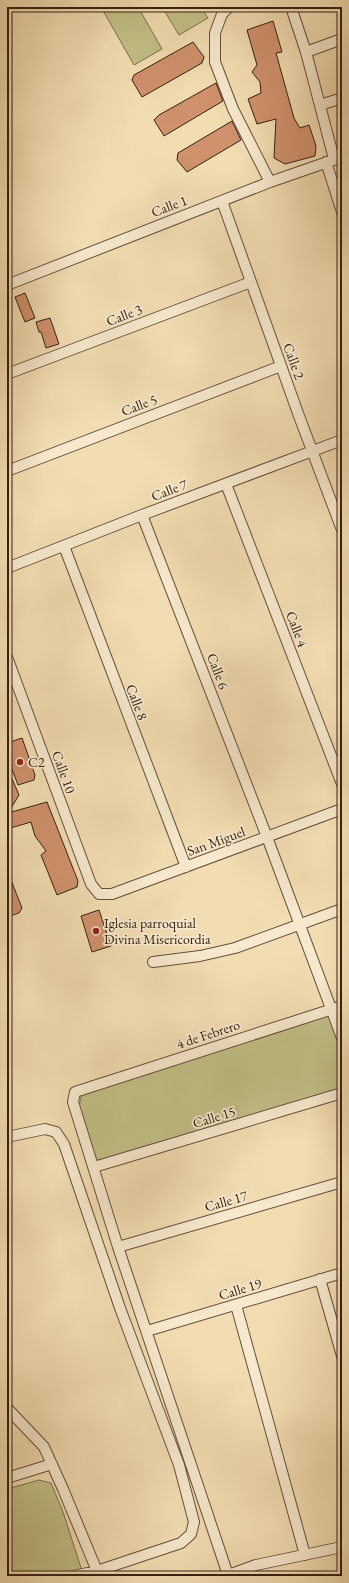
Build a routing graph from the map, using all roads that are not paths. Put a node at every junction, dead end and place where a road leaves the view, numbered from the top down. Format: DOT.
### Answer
graph roads {
  1 [pos="229,7"];
  2 [pos="291,7"];
  3 [pos="342,39"];
  4 [pos="306,52"];
  5 [pos="342,98"];
  6 [pos="320,105"];
  7 [pos="334,159"];
  8 [pos="270,182"];
  9 [pos="222,200"];
  10 [pos="342,212"];
  11 [pos="251,282"];
  12 [pos="7,285"];
  13 [pos="281,366"];
  14 [pos="7,374"];
  15 [pos="342,440"];
  16 [pos="312,451"];
  17 [pos="7,470"];
  18 [pos="226,484"];
  19 [pos="142,515"];
  20 [pos="342,530"];
  21 [pos="64,546"];
  22 [pos="7,568"];
  23 [pos="7,657"];
  24 [pos="342,784"];
  25 [pos="342,809"];
  26 [pos="267,837"];
  27 [pos="186,867"];
  28 [pos="99,894"];
  29 [pos="342,909"];
  30 [pos="300,924"];
  31 [pos="153,962"];
  32 [pos="342,1006"];
  33 [pos="332,1009"];
  34 [pos="342,1038"];
  35 [pos="342,1093"];
  36 [pos="7,1137"];
  37 [pos="94,1167"];
  38 [pos="342,1182"];
  39 [pos="118,1247"];
  40 [pos="342,1273"];
  41 [pos="320,1279"];
  42 [pos="236,1305"];
  43 [pos="147,1331"];
  44 [pos="342,1356"];
  45 [pos="7,1408"];
  46 [pos="52,1464"];
  47 [pos="7,1478"];
  48 [pos="342,1547"];
  49 [pos="306,1555"];
  50 [pos="97,1571"];
  51 [pos="227,1575"];
  52 [pos="73,1576"];
  1 -- 8 [label="street"];
  2 -- 4 [label="street"];
  3 -- 4 [label="street"];
  4 -- 6 [label="street"];
  5 -- 6 [label="street"];
  6 -- 7 [label="street"];
  7 -- 8 [label="street, Calle 1"];
  7 -- 10 [label="street"];
  8 -- 9 [label="street, Calle 1"];
  9 -- 11 [label="street, Calle 2"];
  9 -- 12 [label="street, Calle 1"];
  11 -- 13 [label="street, Calle 2"];
  11 -- 14 [label="street, Calle 3"];
  13 -- 16 [label="street, Calle 2"];
  13 -- 17 [label="street, Calle 5"];
  15 -- 16 [label="street, Calle 7"];
  16 -- 18 [label="street, Calle 7"];
  16 -- 20 [label="street, Calle 2"];
  18 -- 19 [label="street, Calle 7"];
  18 -- 24 [label="street, Calle 4"];
  19 -- 21 [label="street, Calle 7"];
  19 -- 26 [label="street, Calle 6"];
  21 -- 22 [label="street, Calle 7"];
  21 -- 27 [label="street, Calle 8"];
  23 -- 28 [label="street, Calle 10"];
  25 -- 26 [label="street, San Miguel"];
  26 -- 27 [label="street, San Miguel"];
  26 -- 30 [label="street, Calle 6"];
  27 -- 28 [label="street, San Miguel"];
  29 -- 30 [label="street"];
  30 -- 31 [label="street"];
  30 -- 33 [label="street, Calle 6"];
  32 -- 33 [label="street, 4 de Febrero"];
  33 -- 34 [label="street, Calle 6"];
  33 -- 37 [label="street, 4 de Febrero"];
  35 -- 37 [label="street, Calle 15"];
  36 -- 50 [label="street"];
  37 -- 39 [label="street"];
  38 -- 39 [label="street, Calle 17"];
  39 -- 43 [label="street"];
  40 -- 41 [label="street, Calle 19"];
  41 -- 42 [label="street, Calle 19"];
  41 -- 44 [label="street"];
  42 -- 43 [label="street, Calle 19"];
  42 -- 49 [label="street"];
  43 -- 51 [label="street"];
  45 -- 46 [label="street"];
  46 -- 47 [label="street"];
  46 -- 50 [label="street"];
  48 -- 49 [label="street"];
  49 -- 51 [label="street"];
  50 -- 52 [label="street"];
}
